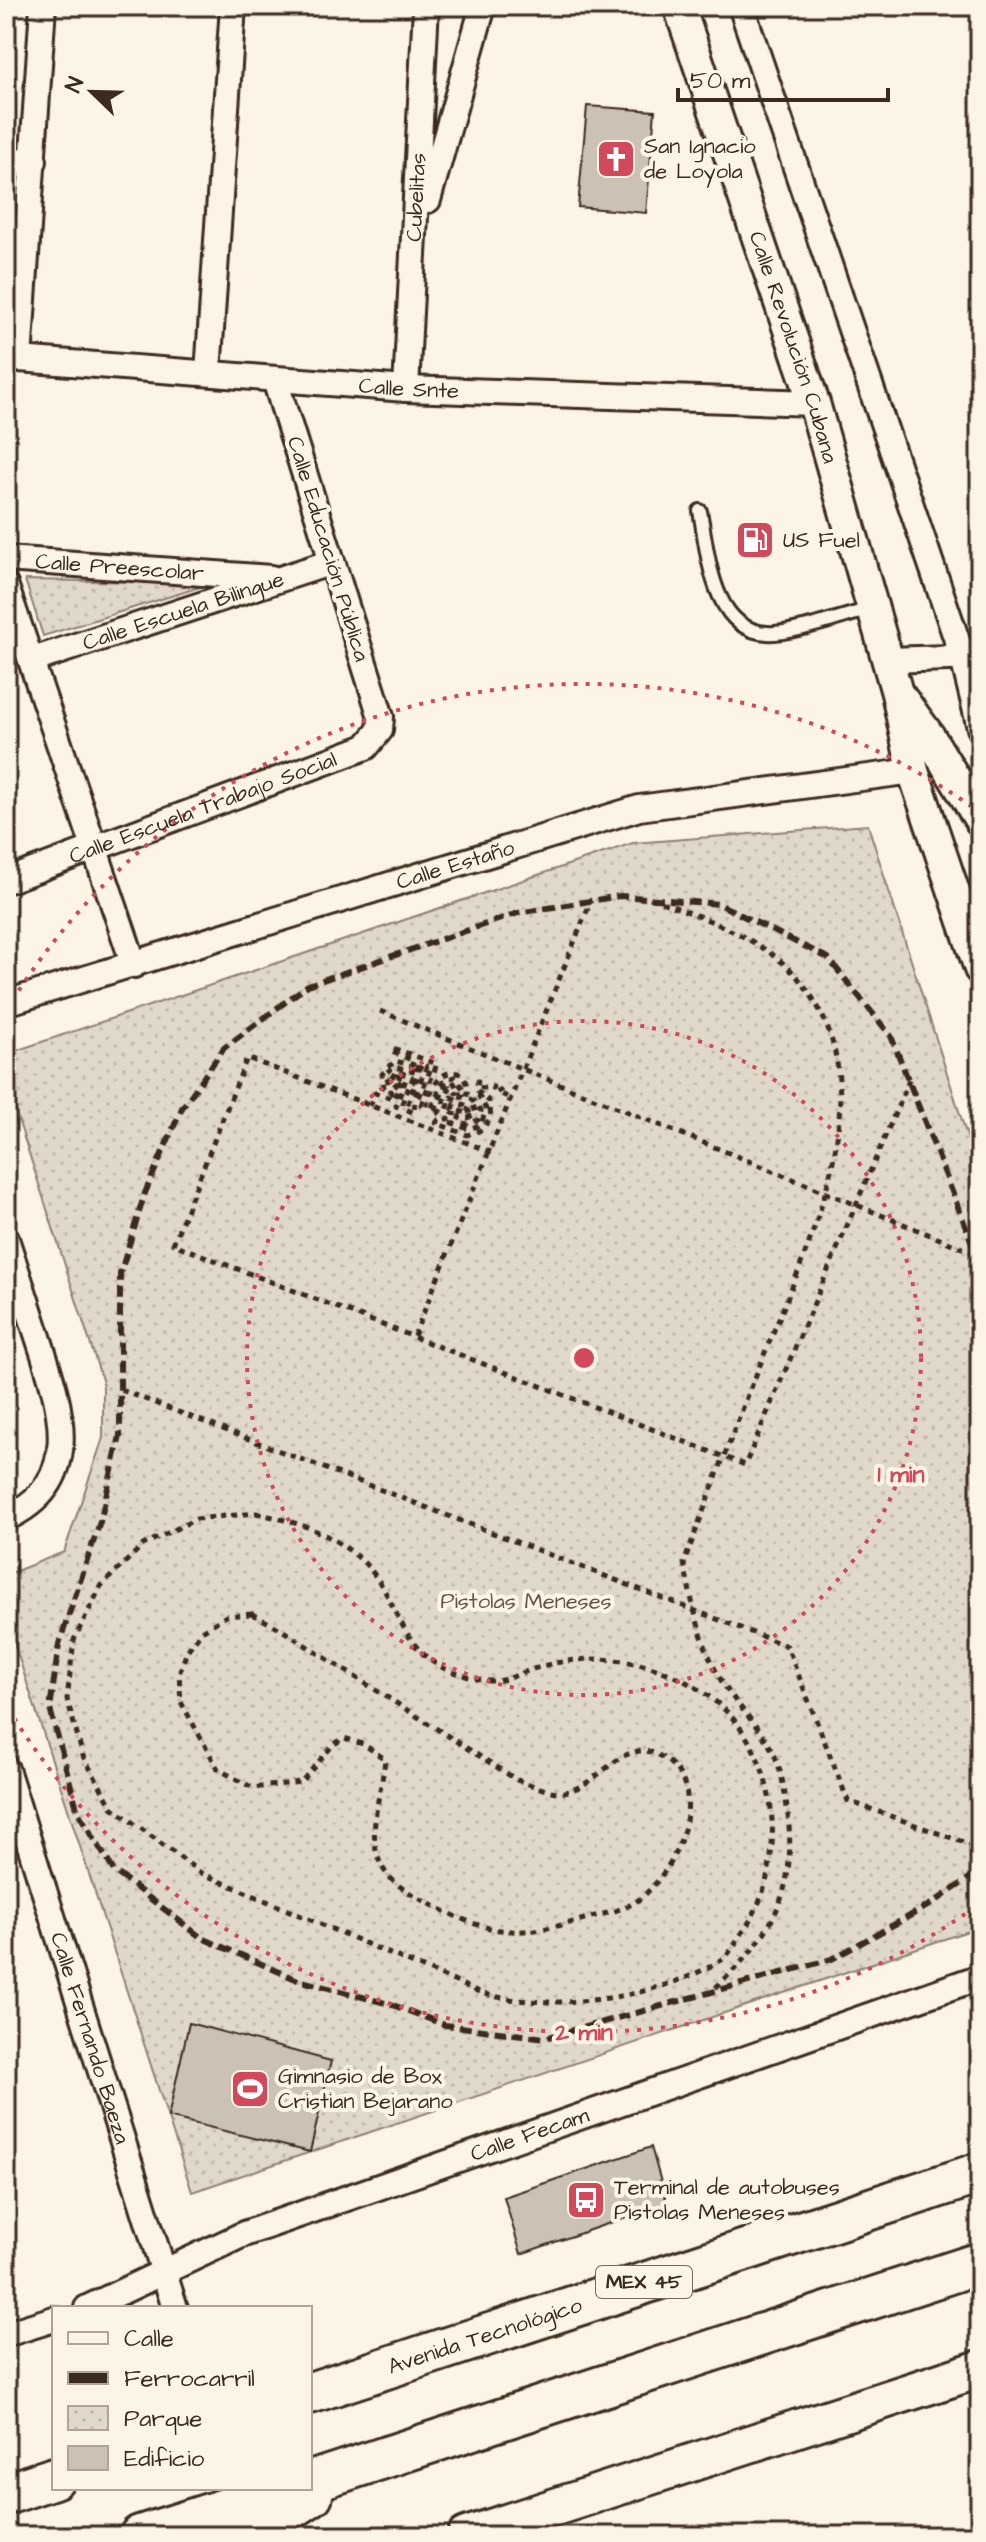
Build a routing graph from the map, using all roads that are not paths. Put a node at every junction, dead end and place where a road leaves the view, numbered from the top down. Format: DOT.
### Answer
graph roads {
  1 [pos="43,6"];
  2 [pos="233,6"];
  3 [pos="426,6"];
  4 [pos="483,6"];
  5 [pos="679,6"];
  6 [pos="741,6"];
  7 [pos="6,160"];
  8 [pos="34,161"];
  9 [pos="416,240"];
  10 [pos="13,359"];
  11 [pos="208,373"];
  12 [pos="275,380"];
  13 [pos="406,389"];
  14 [pos="814,403"];
  15 [pos="700,511"];
  16 [pos="6,559"];
  17 [pos="332,562"];
  18 [pos="282,579"];
  19 [pos="6,587"];
  20 [pos="871,609"];
  21 [pos="971,657"];
  22 [pos="33,660"];
  23 [pos="887,660"];
  24 [pos="897,693"];
  25 [pos="381,717"];
  26 [pos="980,728"];
  27 [pos="913,771"];
  28 [pos="980,820"];
  29 [pos="95,850"];
  30 [pos="6,881"];
  31 [pos="134,965"];
  32 [pos="980,969"];
  33 [pos="6,1003"];
  34 [pos="6,1239"];
  35 [pos="6,1518"];
  36 [pos="6,1769"];
  37 [pos="980,1977"];
  38 [pos="980,2173"];
  39 [pos="980,2263"];
  40 [pos="164,2275"];
  41 [pos="92,2306"];
  42 [pos="174,2306"];
  43 [pos="52,2320"];
  44 [pos="6,2334"];
  45 [pos="980,2369"];
  46 [pos="312,2392"];
  47 [pos="326,2477"];
  48 [pos="52,2479"];
  49 [pos="285,2490"];
  50 [pos="6,2494"];
  51 [pos="140,2536"];
  52 [pos="249,2536"];
  53 [pos="466,2536"];
  1 -- 8 [label="street"];
  2 -- 11 [label="street"];
  3 -- 9 [label="street, Cubelitas"];
  4 -- 9 [label="street"];
  5 -- 14 [label="street, Calle Revolución Cubana"];
  6 -- 21 [label="street"];
  7 -- 8 [label="street"];
  8 -- 10 [label="street"];
  9 -- 13 [label="street, Cubelitas"];
  10 -- 11 [label="street, Calle Snte"];
  11 -- 12 [label="street, Calle Snte"];
  12 -- 13 [label="street, Calle Snte"];
  12 -- 17 [label="street, Calle Educación Pública"];
  13 -- 14 [label="street, Calle Snte"];
  14 -- 20 [label="street, Calle Revolución Cubana"];
  15 -- 20 [label="lane"];
  16 -- 18 [label="street, Calle Preescolar"];
  17 -- 18 [label="street, Calle Escuela Bilingue"];
  17 -- 25 [label="street, Calle Educación Pública"];
  18 -- 22 [label="street, Calle Escuela Bilingue"];
  19 -- 22 [label="street"];
  20 -- 23 [label="street, Calle Revolución Cubana"];
  21 -- 23 [label="street"];
  21 -- 26 [label="street"];
  22 -- 29 [label="street"];
  23 -- 24 [label="street, Calle Revolución Cubana"];
  24 -- 27 [label="street, Calle Revolución Cubana"];
  24 -- 28 [label="street, Calle Revolución Cubana"];
  25 -- 29 [label="street, Calle Escuela Trabajo Social"];
  27 -- 31 [label="street, Calle Estaño"];
  27 -- 32 [label="street, Calle Revolución Cubana"];
  29 -- 30 [label="street, Calle Escuela Trabajo Social"];
  29 -- 31 [label="street"];
  31 -- 33 [label="street, Calle Estaño"];
  34 -- 35 [label="street"];
  36 -- 40 [label="street, Calle Fernando Baeza"];
  37 -- 40 [label="street, Calle Fecam"];
  38 -- 46 [label="main road, Avenida Tecnológico / MEX 45"];
  39 -- 47 [label="main road"];
  40 -- 41 [label="street, Calle Fecam"];
  40 -- 42 [label="street, Calle Fernando Baeza"];
  43 -- 44 [label="street"];
  45 -- 53 [label="main road"];
  47 -- 52 [label="main road"];
  48 -- 50 [label="main road"];
  49 -- 51 [label="main road"];
}
